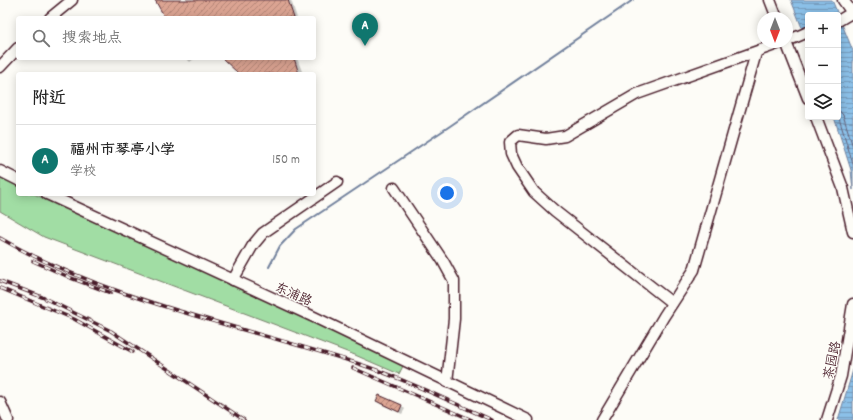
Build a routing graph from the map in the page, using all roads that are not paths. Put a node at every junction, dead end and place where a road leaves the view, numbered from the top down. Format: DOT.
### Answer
graph roads {
  1 [pos="72,0"];
  2 [pos="770,0"];
  3 [pos="843,0"];
  4 [pos="775,12"];
  5 [pos="853,13"];
  6 [pos="52,16"];
  7 [pos="841,19"];
  8 [pos="804,34"];
  9 [pos="793,39"];
  10 [pos="769,48"];
  11 [pos="787,48"];
  12 [pos="16,50"];
  13 [pos="756,53"];
  14 [pos="0,67"];
  15 [pos="805,91"];
  16 [pos="817,120"];
  17 [pos="0,171"];
  18 [pos="16,179"];
  19 [pos="337,182"];
  20 [pos="394,188"];
  21 [pos="51,196"];
  22 [pos="853,232"];
  23 [pos="233,280"];
  24 [pos="672,304"];
  25 [pos="853,304"];
  26 [pos="447,382"];
  27 [pos="0,402"];
  28 [pos="8,420"];
  29 [pos="528,420"];
  30 [pos="602,420"];
  31 [pos="827,420"];
  1 -- 6 [label="street"];
  2 -- 4 [label="street"];
  3 -- 5 [label="street"];
  5 -- 7 [label="street"];
  8 -- 9 [label="street"];
  10 -- 13 [label="street"];
  11 -- 15 [label="street"];
  12 -- 14 [label="street"];
  13 -- 24 [label="street"];
  13 -- 24 [label="street"];
  16 -- 22 [label="street"];
  17 -- 18 [label="street"];
  19 -- 23 [label="street"];
  20 -- 26 [label="street"];
  21 -- 23 [label="street, 东浦路"];
  23 -- 26 [label="street, 东浦路"];
  24 -- 30 [label="street"];
  25 -- 31 [label="street, 茶园路"];
  26 -- 29 [label="street, 东浦路"];
  27 -- 28 [label="street"];
}
